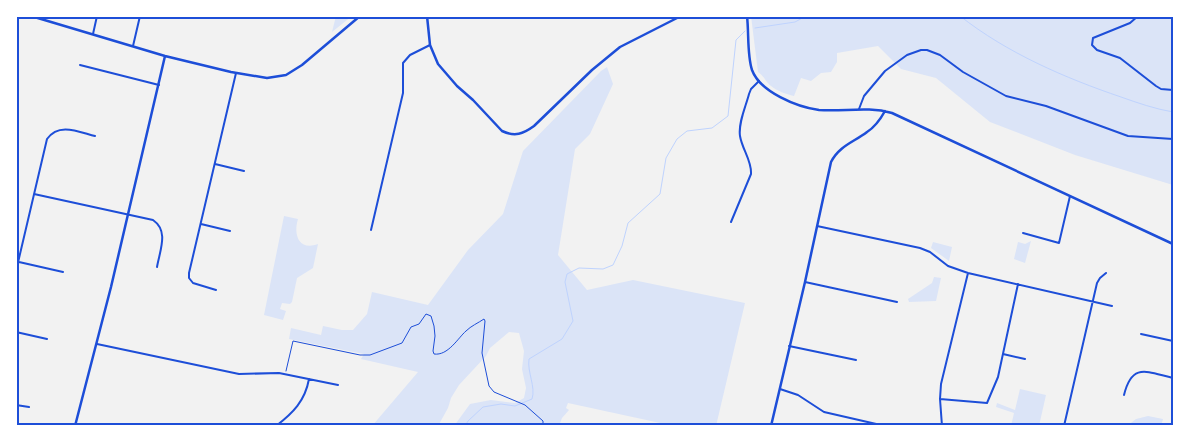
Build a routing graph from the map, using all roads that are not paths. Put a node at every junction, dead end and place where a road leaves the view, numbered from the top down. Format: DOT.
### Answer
graph roads {
  1 [pos="31,16"];
  2 [pos="98,16"];
  3 [pos="140,16"];
  4 [pos="360,16"];
  5 [pos="427,16"];
  6 [pos="681,16"];
  7 [pos="747,16"];
  8 [pos="1138,16"];
  9 [pos="93,34"];
  10 [pos="430,44"];
  11 [pos="133,46"];
  12 [pos="165,56"];
  13 [pos="80,65"];
  14 [pos="236,73"];
  15 [pos="759,81"];
  16 [pos="159,85"];
  17 [pos="1173,90"];
  18 [pos="859,108"];
  19 [pos="885,111"];
  20 [pos="95,136"];
  21 [pos="1173,139"];
  22 [pos="215,164"];
  23 [pos="244,171"];
  24 [pos="34,194"];
  25 [pos="1070,196"];
  26 [pos="129,215"];
  27 [pos="731,222"];
  28 [pos="201,224"];
  29 [pos="817,226"];
  30 [pos="371,230"];
  31 [pos="230,231"];
  32 [pos="1023,233"];
  33 [pos="1173,244"];
  34 [pos="19,262"];
  35 [pos="157,267"];
  36 [pos="16,271"];
  37 [pos="63,272"];
  38 [pos="968,273"];
  39 [pos="1106,273"];
  40 [pos="805,282"];
  41 [pos="1018,284"];
  42 [pos="216,290"];
  43 [pos="897,302"];
  44 [pos="1093,302"];
  45 [pos="1112,306"];
  46 [pos="16,332"];
  47 [pos="1141,334"];
  48 [pos="47,339"];
  49 [pos="1173,341"];
  50 [pos="97,344"];
  51 [pos="789,346"];
  52 [pos="1004,354"];
  53 [pos="1025,359"];
  54 [pos="856,360"];
  55 [pos="1173,378"];
  56 [pos="309,379"];
  57 [pos="338,385"];
  58 [pos="780,389"];
  59 [pos="1124,395"];
  60 [pos="940,399"];
  61 [pos="16,405"];
  62 [pos="29,407"];
  63 [pos="75,426"];
  64 [pos="276,426"];
  65 [pos="771,426"];
  66 [pos="885,426"];
  67 [pos="942,426"];
  68 [pos="1064,426"];
  1 -- 9 [label="street"];
  2 -- 9 [label="street"];
  3 -- 11 [label="street"];
  4 -- 14 [label="street"];
  5 -- 10 [label="street"];
  6 -- 10 [label="street"];
  7 -- 15 [label="street"];
  8 -- 17 [label="street"];
  9 -- 11 [label="street"];
  10 -- 30 [label="street"];
  11 -- 12 [label="street"];
  12 -- 14 [label="street"];
  12 -- 16 [label="street"];
  13 -- 16 [label="street"];
  14 -- 22 [label="street"];
  15 -- 18 [label="street"];
  15 -- 27 [label="street"];
  16 -- 26 [label="street"];
  18 -- 19 [label="street"];
  18 -- 21 [label="street"];
  19 -- 25 [label="street"];
  19 -- 29 [label="street"];
  20 -- 24 [label="street"];
  22 -- 23 [label="street"];
  22 -- 28 [label="street"];
  24 -- 26 [label="street"];
  24 -- 34 [label="street"];
  25 -- 32 [label="street"];
  25 -- 33 [label="street"];
  26 -- 35 [label="street"];
  26 -- 50 [label="street"];
  28 -- 31 [label="street"];
  28 -- 42 [label="street"];
  29 -- 38 [label="street"];
  29 -- 40 [label="street"];
  34 -- 36 [label="street"];
  34 -- 37 [label="street"];
  38 -- 41 [label="street"];
  38 -- 60 [label="street"];
  39 -- 44 [label="street"];
  40 -- 43 [label="street"];
  40 -- 51 [label="street"];
  41 -- 44 [label="street"];
  41 -- 52 [label="street"];
  44 -- 45 [label="street"];
  44 -- 68 [label="street"];
  46 -- 48 [label="street"];
  47 -- 49 [label="street"];
  50 -- 56 [label="street"];
  50 -- 63 [label="street"];
  51 -- 54 [label="street"];
  51 -- 58 [label="street"];
  52 -- 53 [label="street"];
  52 -- 60 [label="street"];
  55 -- 59 [label="street"];
  56 -- 57 [label="street"];
  56 -- 64 [label="street"];
  58 -- 65 [label="street"];
  58 -- 66 [label="street"];
  60 -- 67 [label="street"];
  61 -- 62 [label="street"];
}
